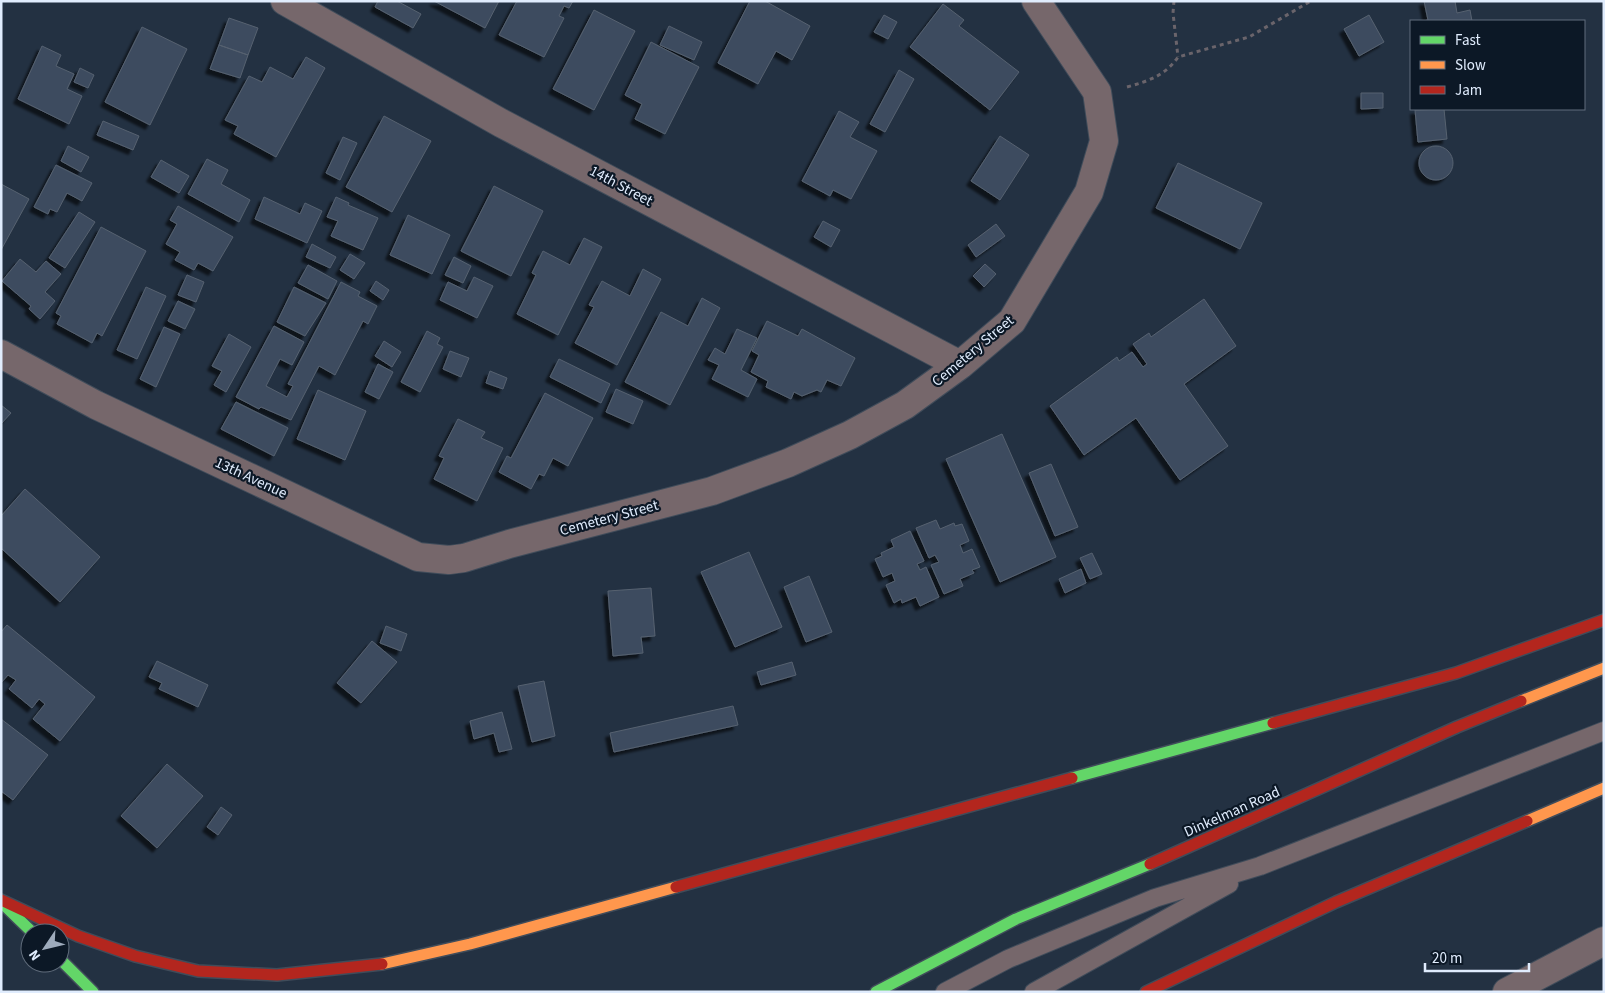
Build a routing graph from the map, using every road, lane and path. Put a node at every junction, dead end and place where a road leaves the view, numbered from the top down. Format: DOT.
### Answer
graph roads {
  1 [pos="285,1"];
  2 [pos="1036,1"];
  3 [pos="1174,1"];
  4 [pos="1311,1"];
  5 [pos="1178,57"];
  6 [pos="1097,92"];
  7 [pos="1,354"];
  8 [pos="960,365"];
  9 [pos="509,544"];
  10 [pos="1604,620"];
  11 [pos="1604,668"];
  12 [pos="1604,731"];
  13 [pos="1604,788"];
  14 [pos="1260,866"];
  15 [pos="1,901"];
  16 [pos="23,923"];
  17 [pos="1604,941"];
  18 [pos="70,969"];
  19 [pos="93,992"];
  20 [pos="876,992"];
  21 [pos="945,992"];
  22 [pos="1034,992"];
  23 [pos="1146,992"];
  24 [pos="1506,992"];
  1 -- 8 [label="street, 14th Street"];
  2 -- 6 [label="street"];
  3 -- 5 [label="path"];
  4 -- 5 [label="path"];
  5 -- 6 [label="path"];
  6 -- 8 [label="street, Cemetery Street"];
  7 -- 9 [label="street, 13th Avenue"];
  8 -- 9 [label="street, Cemetery Street"];
  10 -- 15 [label="main road"];
  11 -- 20 [label="main road, Dinkelman Road"];
  12 -- 14 [label="lane"];
  13 -- 23 [label="main road"];
  14 -- 21 [label="lane"];
  14 -- 22 [label="lane"];
  15 -- 16 [label="main road"];
  17 -- 24 [label="street"];
  18 -- 19 [label="main road"];
}
